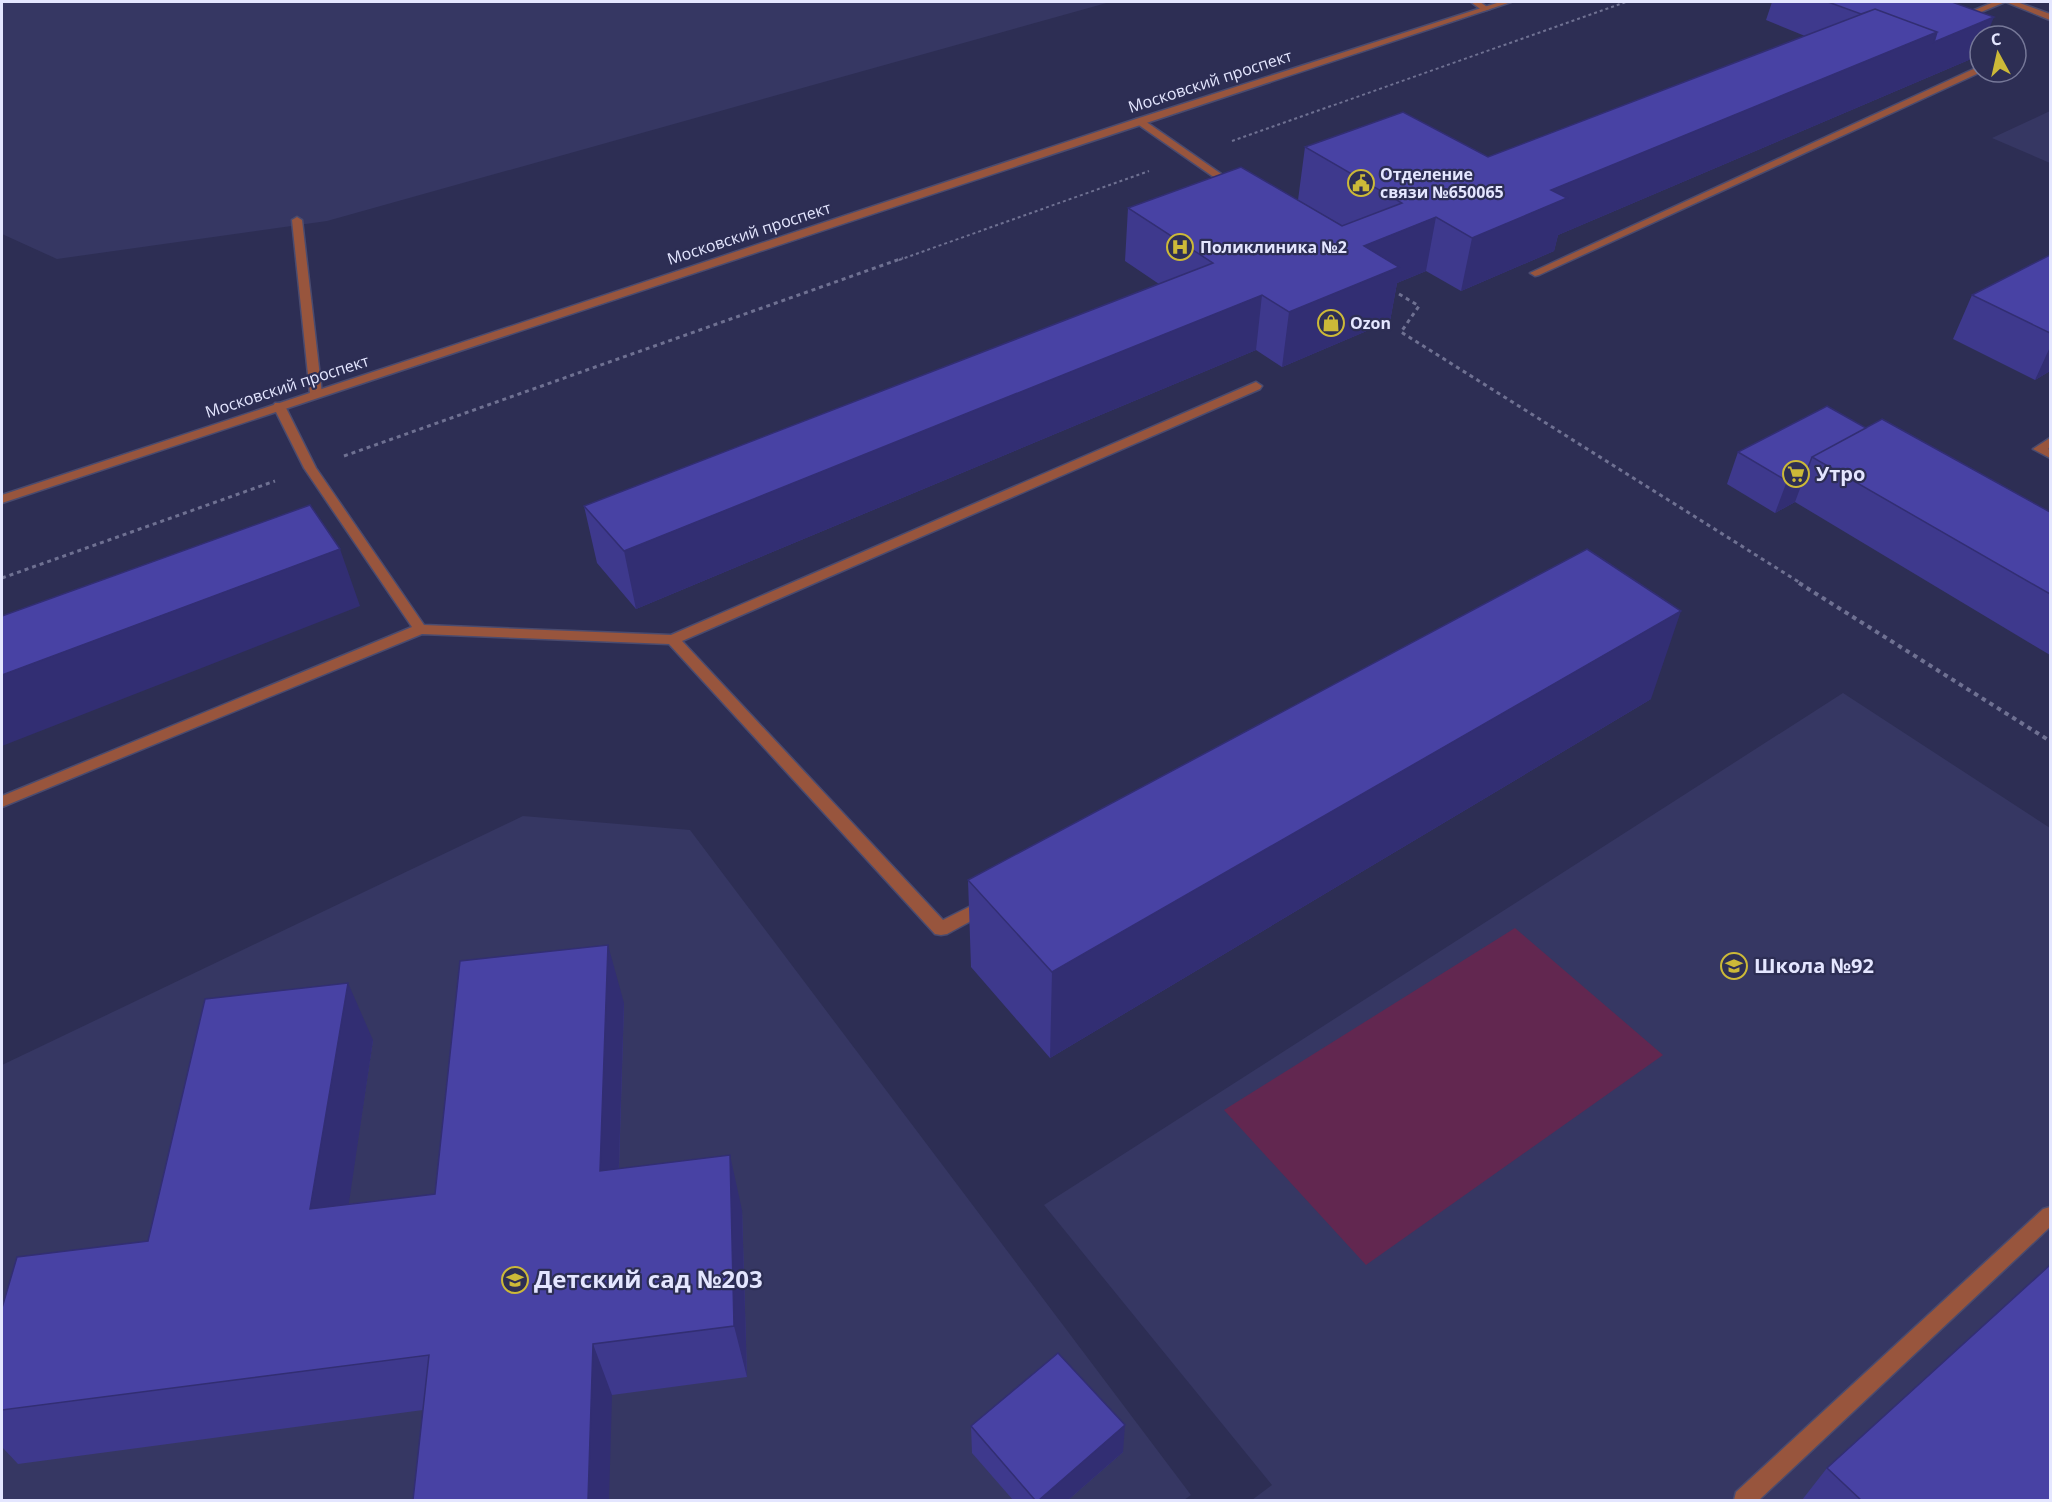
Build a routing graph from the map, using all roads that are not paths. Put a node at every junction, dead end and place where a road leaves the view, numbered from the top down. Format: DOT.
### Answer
graph roads {
  1 [pos="1475,2"];
  2 [pos="1507,2"];
  3 [pos="2001,2"];
  4 [pos="2010,2"];
  5 [pos="1486,9"];
  6 [pos="2050,17"];
  7 [pos="1949,22"];
  8 [pos="1968,75"];
  9 [pos="1139,121"];
  10 [pos="1248,195"];
  11 [pos="297,220"];
  12 [pos="1535,273"];
  13 [pos="1256,386"];
  14 [pos="316,394"];
  15 [pos="279,406"];
  16 [pos="2050,442"];
  17 [pos="2050,454"];
  18 [pos="2,499"];
  19 [pos="420,629"];
  20 [pos="674,640"];
  21 [pos="2,802"];
  22 [pos="994,901"];
  23 [pos="2050,1215"];
  24 [pos="1744,1500"];
  1 -- 5 [label="street"];
  2 -- 5 [label="street, Московский проспект"];
  3 -- 7 [label="street"];
  4 -- 6 [label="street"];
  5 -- 9 [label="street, Московский проспект"];
  8 -- 12 [label="street"];
  9 -- 10 [label="street"];
  9 -- 14 [label="street, Московский проспект"];
  11 -- 14 [label="street"];
  13 -- 20 [label="street"];
  14 -- 15 [label="street, Московский проспект"];
  15 -- 18 [label="street, Московский проспект"];
  15 -- 19 [label="street"];
  16 -- 17 [label="street"];
  19 -- 20 [label="street"];
  19 -- 21 [label="street"];
  20 -- 22 [label="street"];
  23 -- 24 [label="street"];
}
